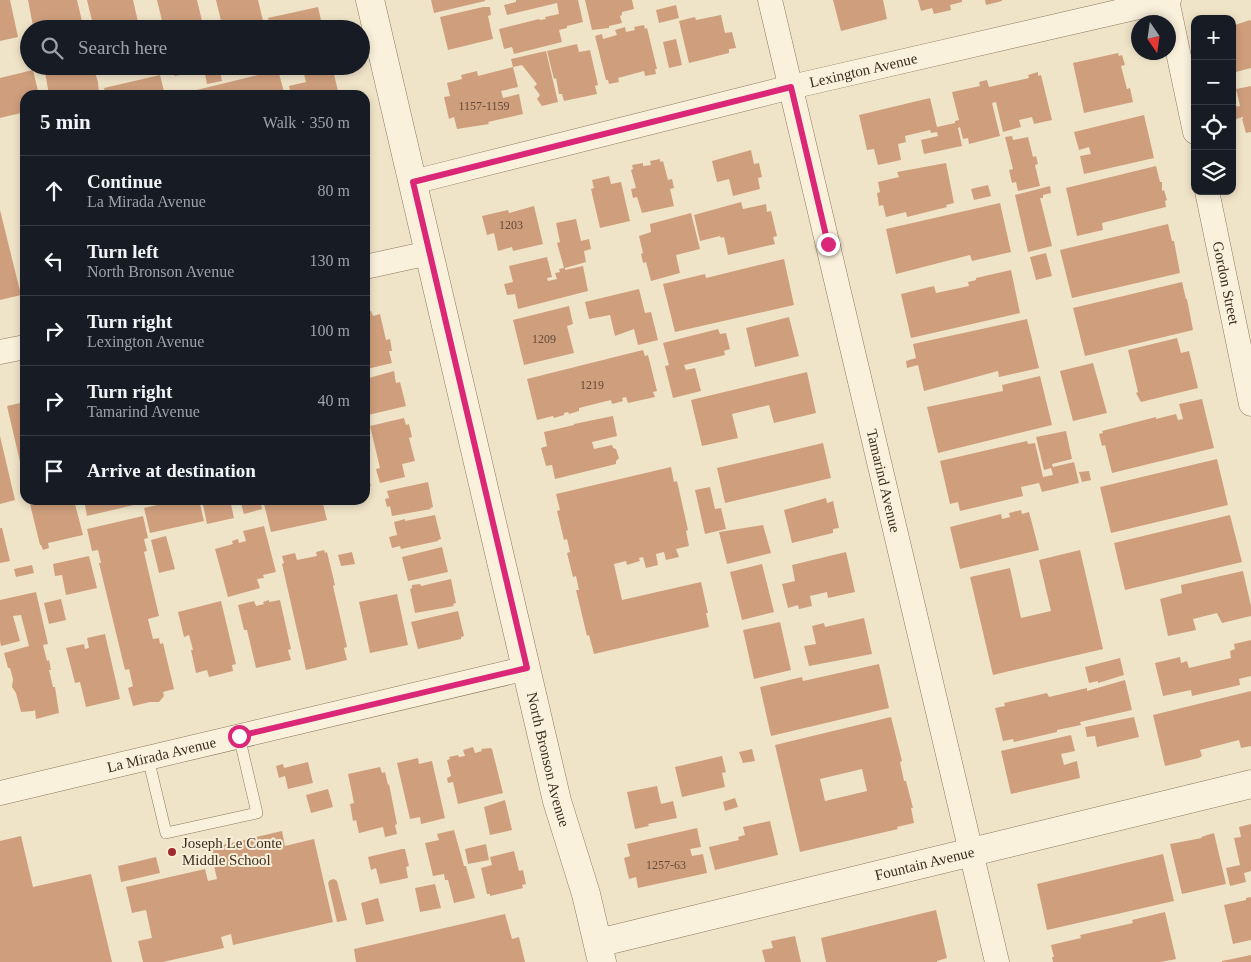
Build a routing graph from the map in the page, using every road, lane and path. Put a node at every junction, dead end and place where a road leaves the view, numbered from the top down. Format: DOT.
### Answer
graph roads {
  1 [pos="370,0"];
  2 [pos="770,0"];
  3 [pos="1168,0"];
  4 [pos="791,87"];
  5 [pos="1191,112"];
  6 [pos="413,182"];
  7 [pos="1208,195"];
  8 [pos="429,253"];
  9 [pos="370,267"];
  10 [pos="20,348"];
  11 [pos="0,352"];
  12 [pos="1251,404"];
  13 [pos="527,668"];
  14 [pos="239,736"];
  15 [pos="148,758"];
  16 [pos="1251,784"];
  17 [pos="0,793"];
  18 [pos="972,853"];
  19 [pos="600,952"];
  20 [pos="997,962"];
  1 -- 6 [label="street, North Bronson Avenue"];
  2 -- 4 [label="street, Tamarind Avenue"];
  3 -- 4 [label="street, Lexington Avenue"];
  3 -- 5 [label="street"];
  4 -- 6 [label="street, Lexington Avenue"];
  4 -- 18 [label="street, Tamarind Avenue"];
  6 -- 8 [label="street, North Bronson Avenue"];
  7 -- 12 [label="street, Gordon Street"];
  8 -- 9 [label="street"];
  8 -- 13 [label="street, North Bronson Avenue"];
  10 -- 11 [label="street"];
  13 -- 14 [label="street, La Mirada Avenue"];
  13 -- 19 [label="street, North Bronson Avenue"];
  14 -- 15 [label="street, La Mirada Avenue"];
  14 -- 15 [label="lane"];
  15 -- 17 [label="street, La Mirada Avenue"];
  16 -- 18 [label="street, Fountain Avenue"];
  18 -- 19 [label="street, Fountain Avenue"];
  18 -- 20 [label="street, Tamarind Avenue"];
}
